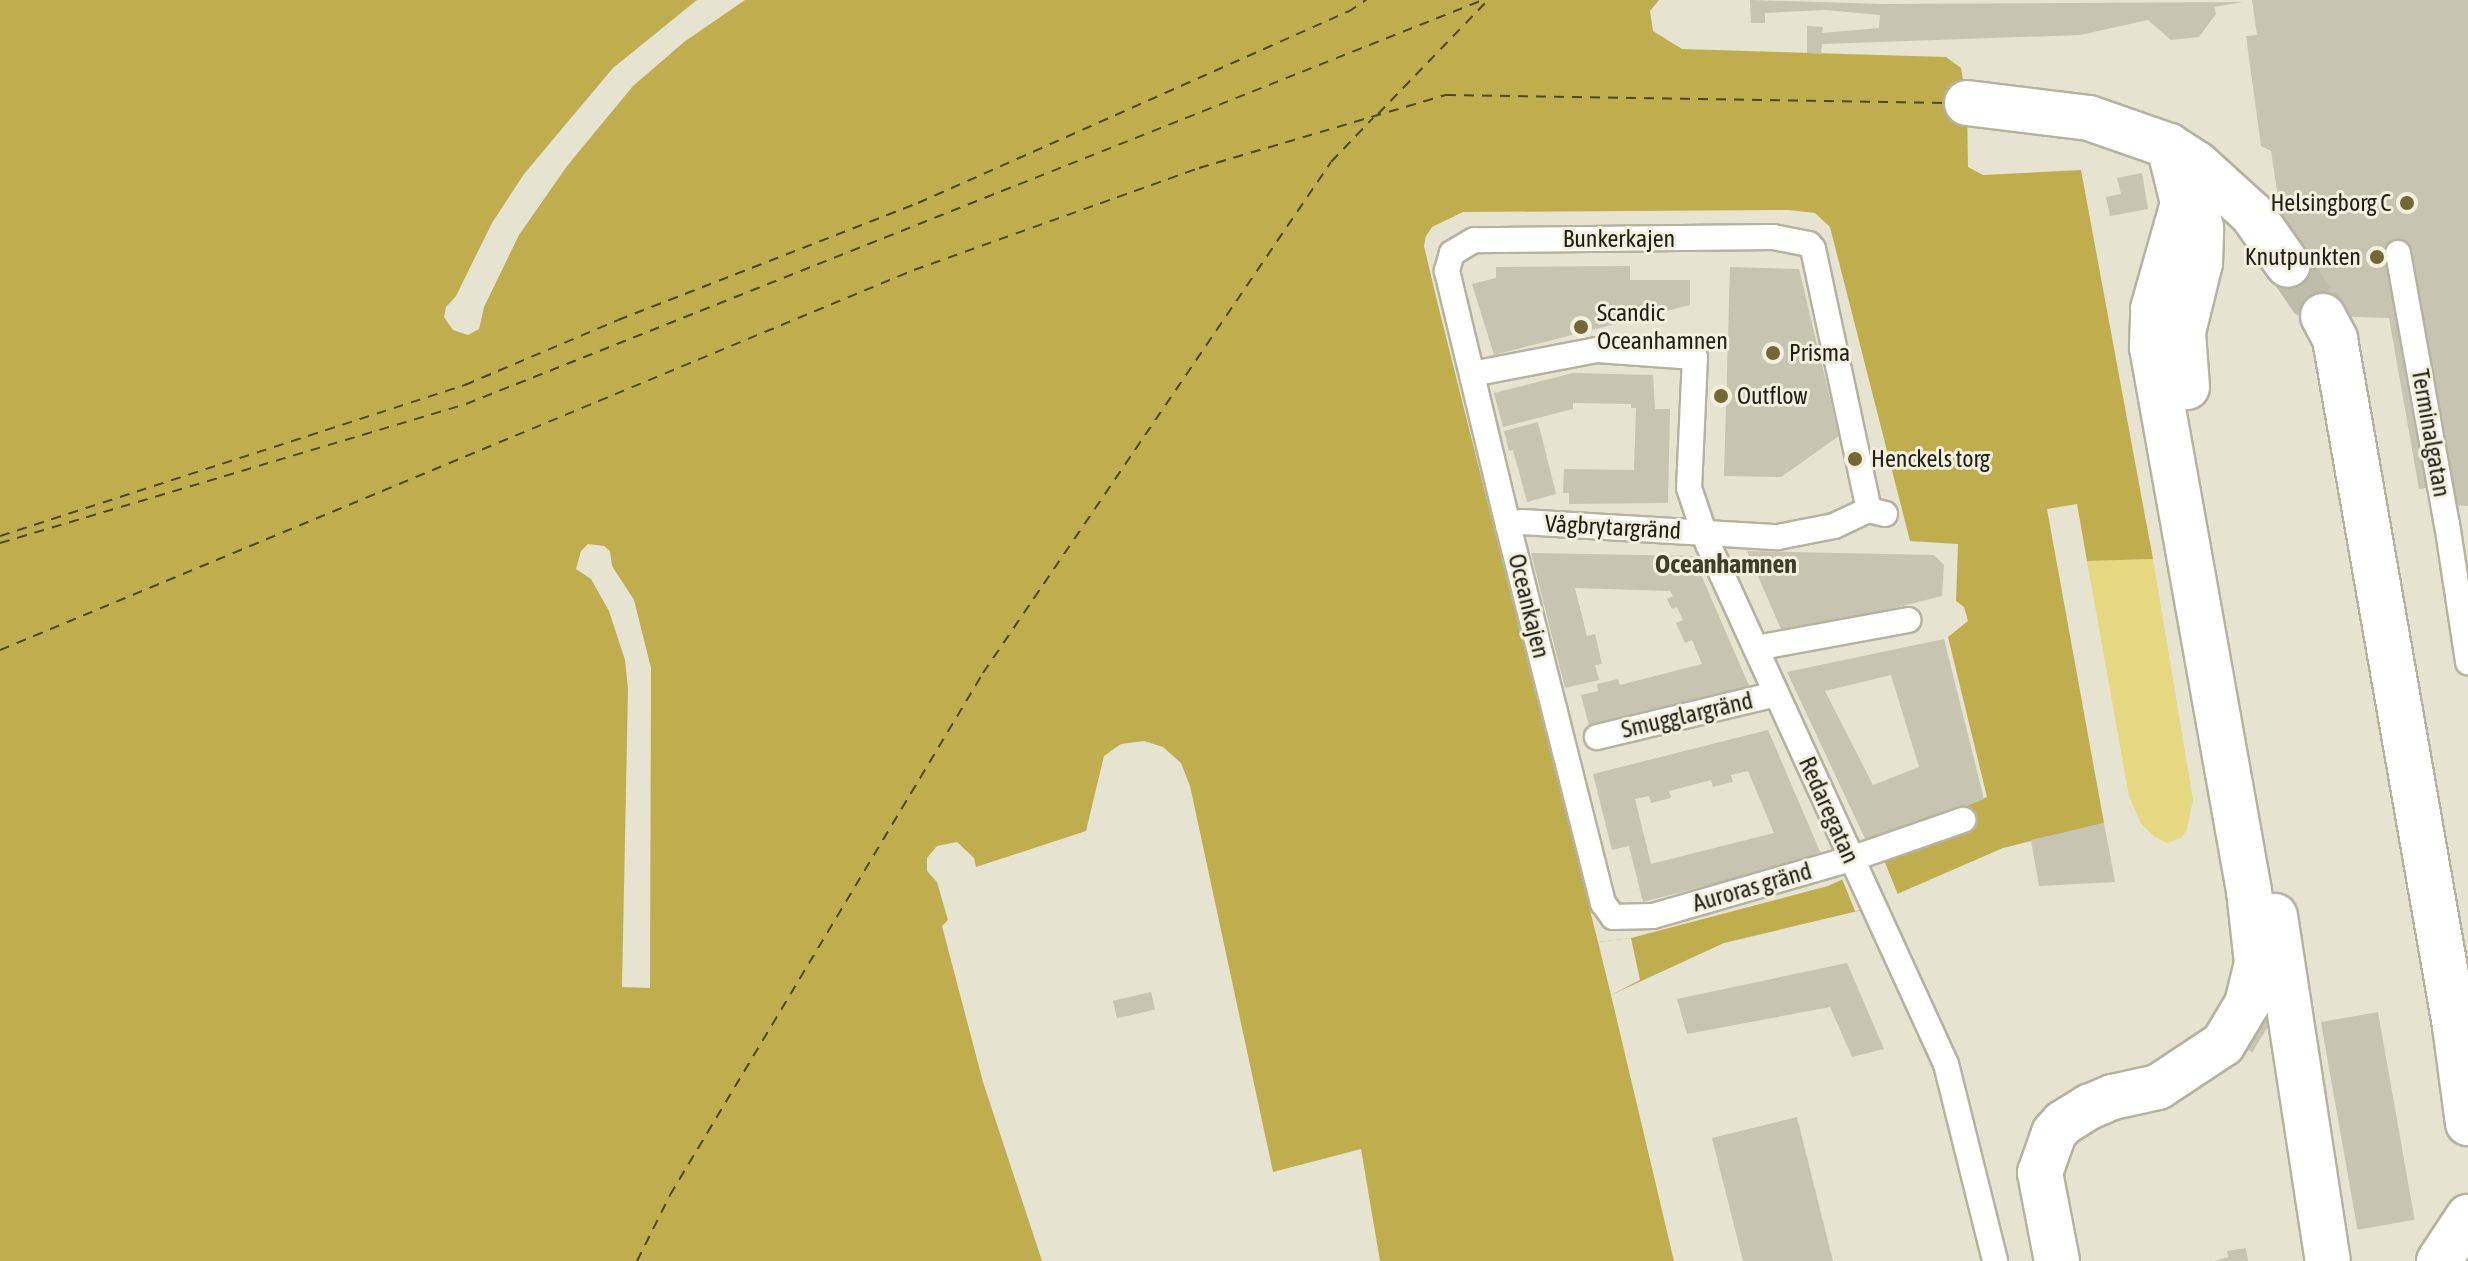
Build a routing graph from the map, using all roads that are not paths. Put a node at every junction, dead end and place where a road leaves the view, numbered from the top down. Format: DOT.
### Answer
graph roads {
  1 [pos="1967,103"];
  2 [pos="2176,150"];
  3 [pos="1452,253"];
  4 [pos="2398,253"];
  5 [pos="2288,265"];
  6 [pos="2323,316"];
  7 [pos="1480,372"];
  8 [pos="1515,524"];
  9 [pos="1704,531"];
  10 [pos="1908,620"];
  11 [pos="1756,648"];
  12 [pos="2468,662"];
  13 [pos="1776,694"];
  14 [pos="1597,737"];
  15 [pos="1963,820"];
  16 [pos="1854,865"];
  17 [pos="1653,916"];
  18 [pos="2468,1123"];
  19 [pos="2468,1217"];
  20 [pos="1995,1261"];
  21 [pos="2057,1261"];
  22 [pos="2328,1261"];
  23 [pos="2439,1261"];
  1 -- 2 [label="highway"];
  2 -- 5 [label="highway"];
  2 -- 21 [label="highway"];
  2 -- 22 [label="highway"];
  3 -- 7 [label="street, Oceankajen"];
  3 -- 9 [label="street, Bunkerkajen"];
  4 -- 12 [label="street, Terminalgatan"];
  6 -- 18 [label="highway"];
  7 -- 8 [label="street, Oceankajen"];
  7 -- 9 [label="street, Redaregatan"];
  8 -- 9 [label="street, Vågbrytargränd"];
  8 -- 17 [label="street, Oceankajen"];
  9 -- 11 [label="street, Redaregatan"];
  10 -- 11 [label="street"];
  11 -- 13 [label="street, Redaregatan"];
  13 -- 14 [label="street, Smugglargränd"];
  13 -- 16 [label="street, Redaregatan"];
  15 -- 16 [label="street, Auroras gränd"];
  16 -- 17 [label="street, Auroras gränd"];
  16 -- 20 [label="street, Redaregatan"];
  19 -- 23 [label="highway"];
}
